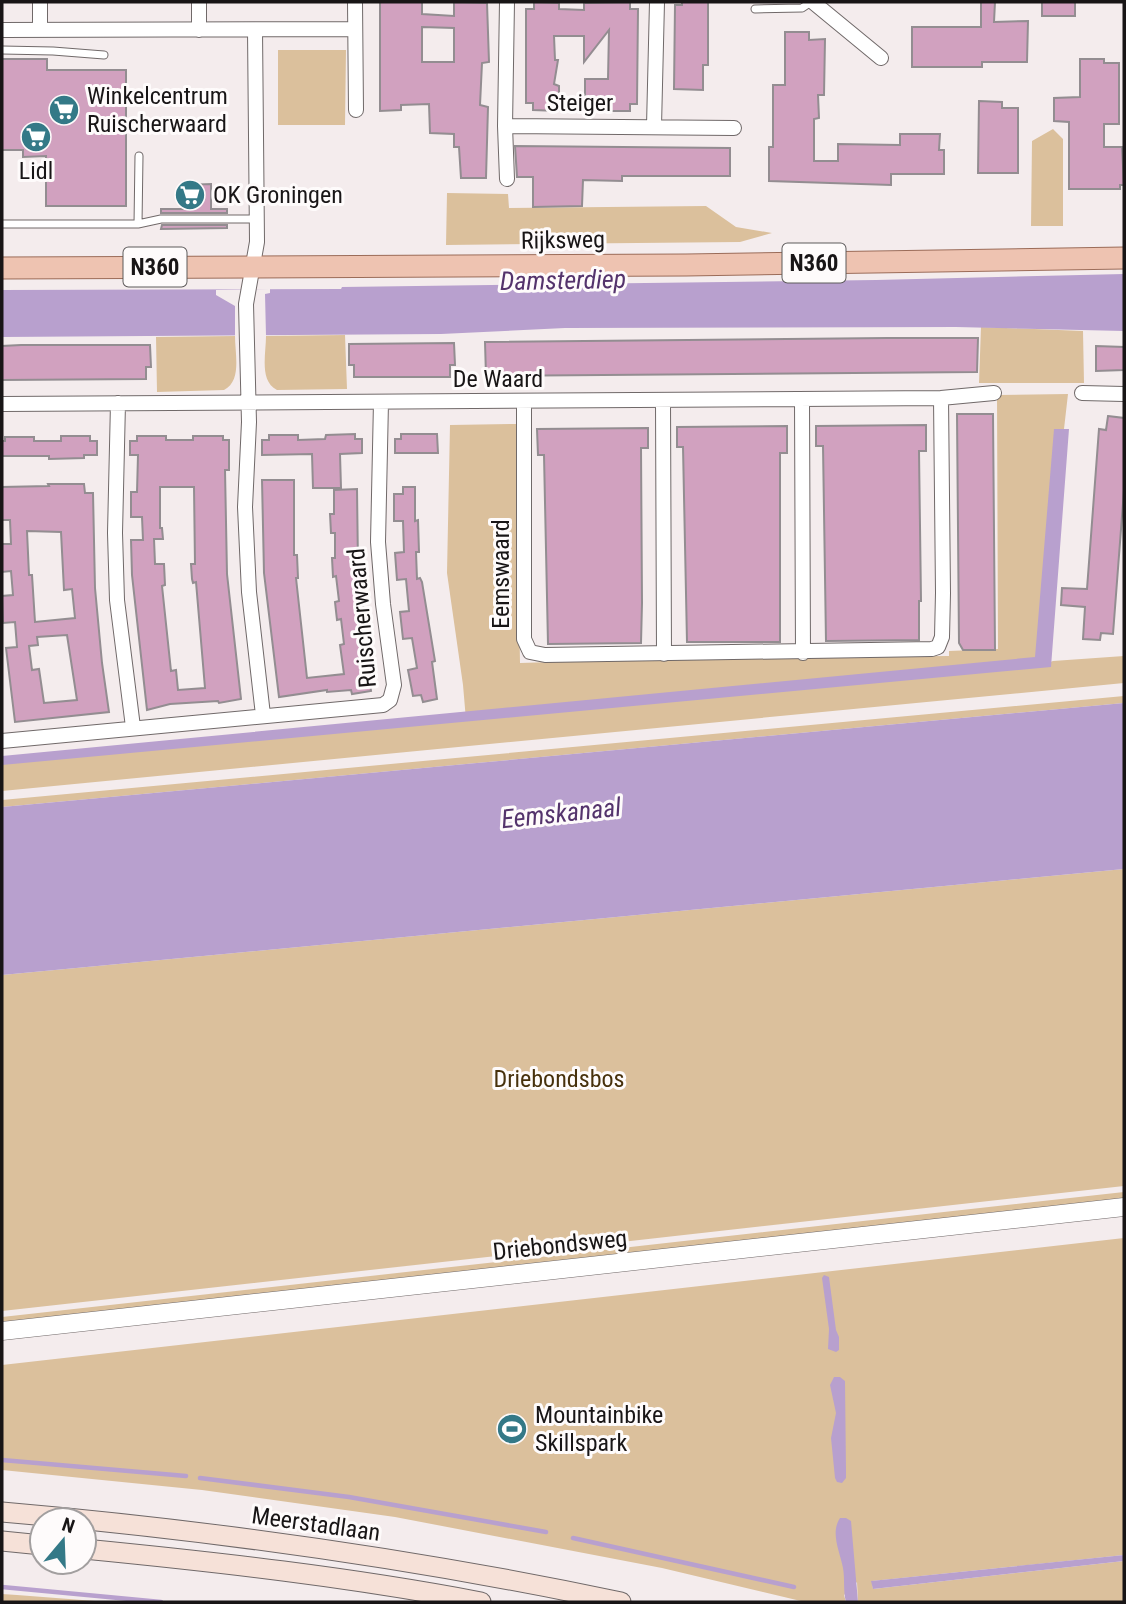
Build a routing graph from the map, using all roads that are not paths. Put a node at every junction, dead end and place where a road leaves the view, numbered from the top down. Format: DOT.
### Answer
graph roads {
  1 [pos="40,2"];
  2 [pos="199,2"];
  3 [pos="355,2"];
  4 [pos="507,2"];
  5 [pos="657,2"];
  6 [pos="812,2"];
  7 [pos="755,9"];
  8 [pos="355,29"];
  9 [pos="2,30"];
  10 [pos="40,30"];
  11 [pos="199,30"];
  12 [pos="255,30"];
  13 [pos="2,50"];
  14 [pos="104,55"];
  15 [pos="881,58"];
  16 [pos="356,110"];
  17 [pos="505,126"];
  18 [pos="654,126"];
  19 [pos="734,128"];
  20 [pos="139,156"];
  21 [pos="508,179"];
  22 [pos="257,219"];
  23 [pos="2,224"];
  24 [pos="138,224"];
  25 [pos="1124,258"];
  26 [pos="253,266"];
  27 [pos="2,268"];
  28 [pos="994,393"];
  29 [pos="1082,393"];
  30 [pos="1124,394"];
  31 [pos="941,398"];
  32 [pos="802,399"];
  33 [pos="663,401"];
  34 [pos="248,402"];
  35 [pos="381,402"];
  36 [pos="524,402"];
  37 [pos="118,403"];
  38 [pos="2,404"];
  39 [pos="803,653"];
  40 [pos="664,654"];
  41 [pos="263,715"];
  42 [pos="133,727"];
  43 [pos="2,741"];
  44 [pos="1124,1207"];
  45 [pos="2,1331"];
  46 [pos="2,1512"];
  47 [pos="2,1541"];
  48 [pos="28,1544"];
  49 [pos="98,1550"];
  50 [pos="481,1602"];
  51 [pos="621,1602"];
  1 -- 10 [label="street"];
  2 -- 11 [label="street"];
  3 -- 8 [label="street"];
  4 -- 17 [label="street"];
  5 -- 18 [label="street"];
  6 -- 7 [label="lane"];
  6 -- 15 [label="street"];
  8 -- 12 [label="street"];
  8 -- 16 [label="street"];
  9 -- 10 [label="street"];
  10 -- 11 [label="street"];
  11 -- 12 [label="street"];
  12 -- 22 [label="street"];
  13 -- 14 [label="lane"];
  17 -- 18 [label="street, Steiger"];
  17 -- 21 [label="street"];
  18 -- 19 [label="street, Steiger"];
  20 -- 24 [label="lane"];
  22 -- 24 [label="lane"];
  22 -- 26 [label="street"];
  23 -- 24 [label="lane"];
  25 -- 26 [label="main road, Rijksweg / N360"];
  26 -- 27 [label="main road, Rijksweg / N360"];
  26 -- 34 [label="street"];
  28 -- 31 [label="street, De Waard"];
  29 -- 30 [label="street"];
  31 -- 32 [label="street, De Waard"];
  31 -- 39 [label="street, Eemswaard"];
  32 -- 33 [label="street, De Waard"];
  32 -- 39 [label="street"];
  33 -- 36 [label="street, De Waard"];
  33 -- 40 [label="street"];
  34 -- 35 [label="street, De Waard"];
  34 -- 37 [label="street, De Waard"];
  34 -- 41 [label="street"];
  35 -- 36 [label="street, De Waard"];
  35 -- 41 [label="street, Ruischerwaard"];
  36 -- 40 [label="street, Eemswaard"];
  37 -- 38 [label="street, De Waard"];
  37 -- 42 [label="street"];
  39 -- 40 [label="street, Eemswaard"];
  41 -- 42 [label="street, Ruischerwaard"];
  42 -- 43 [label="street, Ruischerwaard"];
  44 -- 45 [label="street, Driebondsweg"];
  46 -- 51 [label="main road, Meerstadlaan"];
  47 -- 48 [label="main road"];
  49 -- 50 [label="main road"];
}
